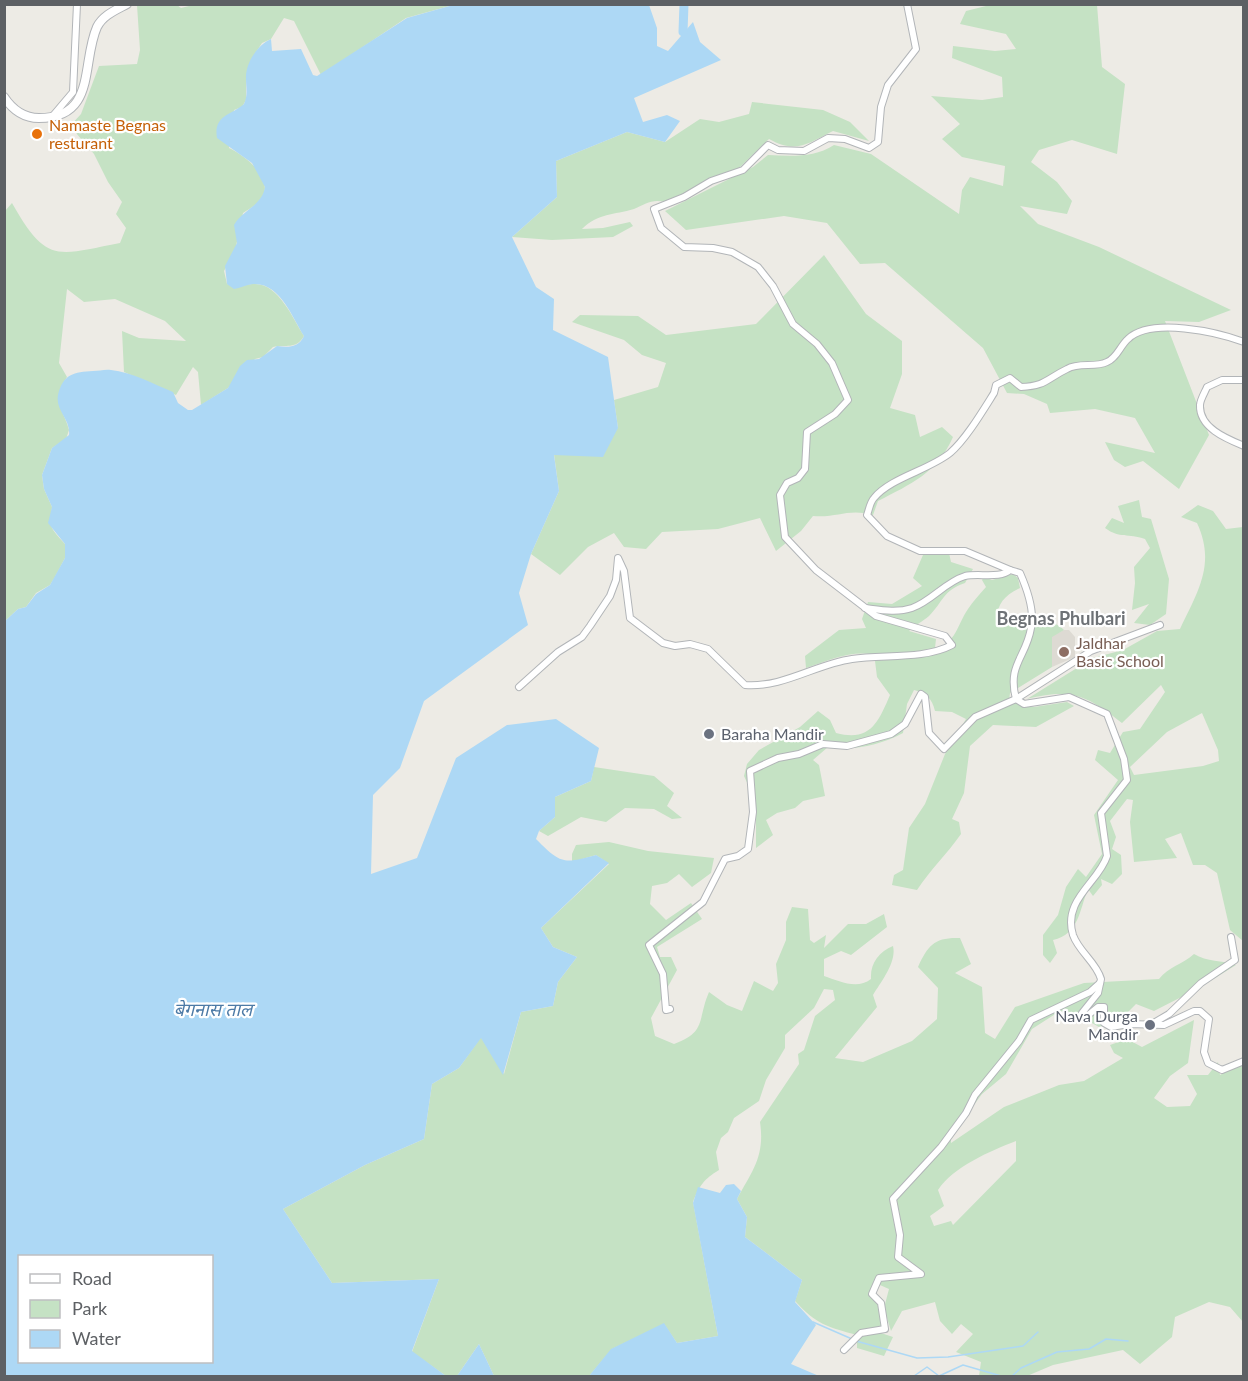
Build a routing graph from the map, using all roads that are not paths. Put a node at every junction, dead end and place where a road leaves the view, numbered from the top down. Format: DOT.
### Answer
graph roads {
  1 [pos="77,4"];
  2 [pos="127,4"];
  3 [pos="907,4"];
  4 [pos="4,97"];
  5 [pos="51,118"];
  6 [pos="1244,342"];
  7 [pos="1244,380"];
  8 [pos="1244,446"];
  9 [pos="1010,570"];
  10 [pos="864,608"];
  11 [pos="1160,625"];
  12 [pos="519,687"];
  13 [pos="1016,699"];
  14 [pos="1232,937"];
  15 [pos="1100,982"];
  16 [pos="670,1009"];
  17 [pos="1151,1024"];
  18 [pos="1244,1061"];
  19 [pos="844,1350"];
  1 -- 5 [label="street"];
  2 -- 5 [label="main road"];
  3 -- 10 [label="street"];
  4 -- 5 [label="main road"];
  6 -- 9 [label="street"];
  7 -- 8 [label="street"];
  9 -- 10 [label="street"];
  9 -- 13 [label="street"];
  10 -- 12 [label="street"];
  11 -- 13 [label="street"];
  13 -- 15 [label="street"];
  13 -- 16 [label="street"];
  14 -- 17 [label="street"];
  15 -- 17 [label="street"];
  15 -- 19 [label="street"];
  17 -- 18 [label="street"];
}
